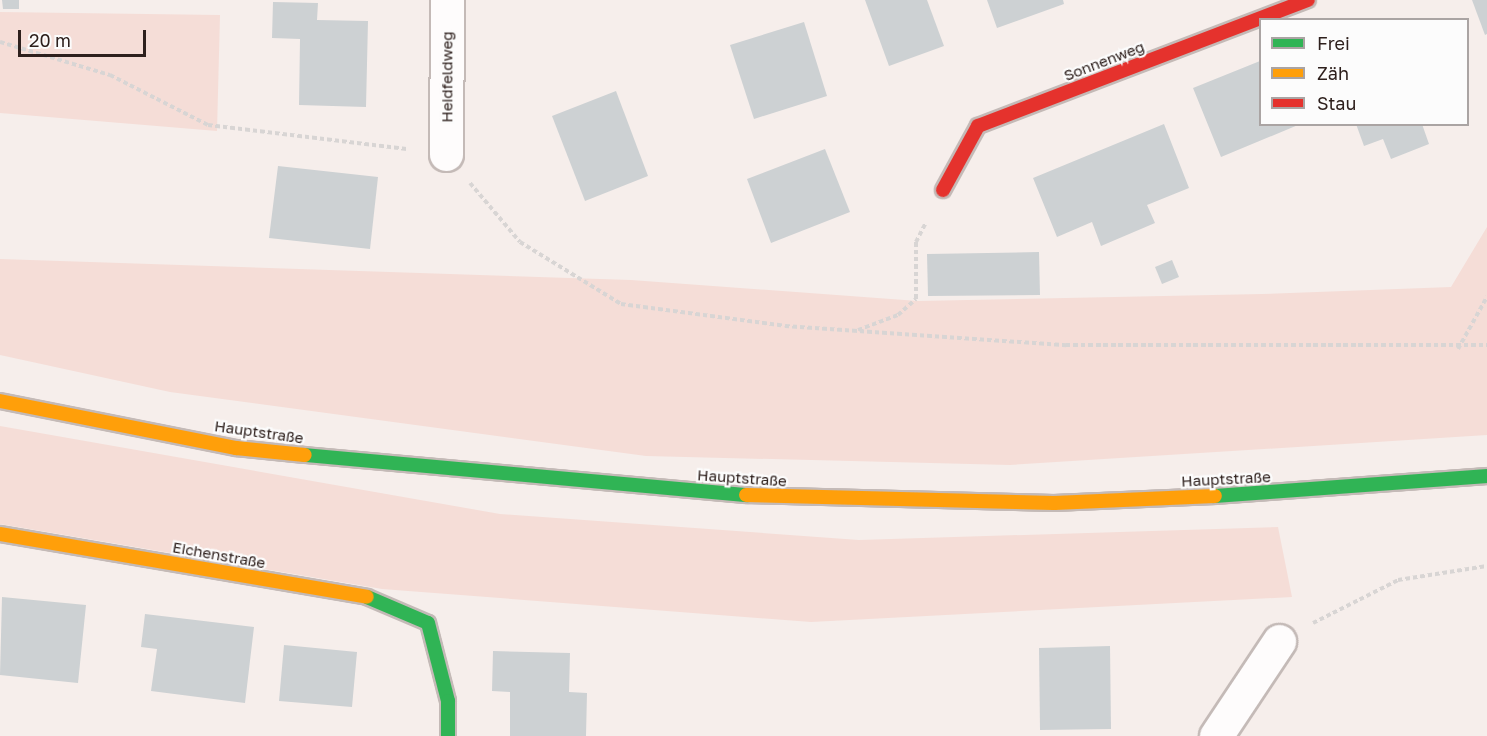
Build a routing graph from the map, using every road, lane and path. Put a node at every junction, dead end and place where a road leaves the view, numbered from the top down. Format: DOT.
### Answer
graph roads {
  1 [pos="447,0"];
  2 [pos="1308,0"];
  3 [pos="1261,18"];
  4 [pos="1259,19"];
  5 [pos="0,42"];
  6 [pos="446,154"];
  7 [pos="943,190"];
  8 [pos="1487,297"];
  9 [pos="856,331"];
  10 [pos="1487,345"];
  11 [pos="1458,349"];
  12 [pos="0,401"];
  13 [pos="1487,476"];
  14 [pos="0,534"];
  15 [pos="1487,566"];
  16 [pos="1279,641"];
  17 [pos="448,736"];
  18 [pos="1216,736"];
  1 -- 6 [label="street, Heidfeldweg"];
  2 -- 3 [label="main road, Sonnenweg"];
  4 -- 7 [label="main road, Sonnenweg"];
  5 -- 6 [label="path"];
  6 -- 9 [label="path"];
  7 -- 9 [label="path"];
  8 -- 11 [label="path"];
  9 -- 11 [label="path"];
  10 -- 11 [label="path"];
  12 -- 13 [label="main road, Hauptstraße"];
  14 -- 17 [label="main road, Eichenstraße"];
  15 -- 16 [label="path"];
  16 -- 18 [label="street"];
}
